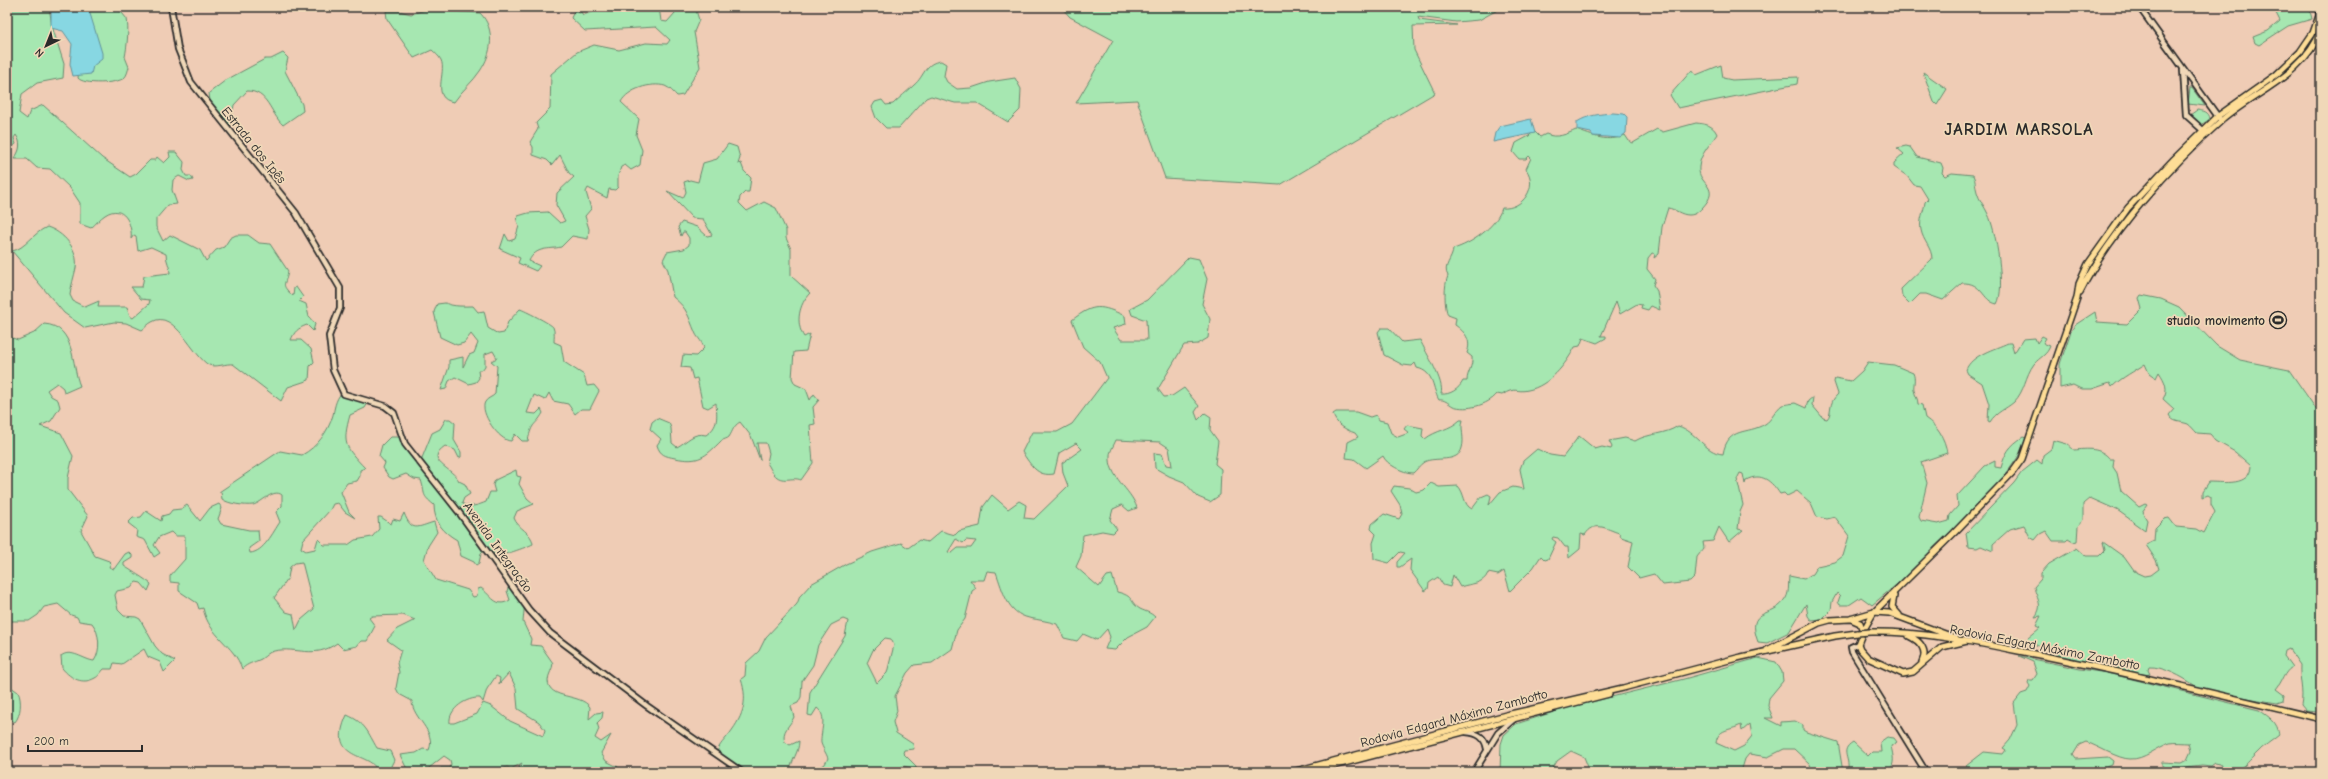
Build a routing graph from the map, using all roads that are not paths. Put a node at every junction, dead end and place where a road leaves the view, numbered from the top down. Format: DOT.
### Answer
graph roads {
  1 [pos="171,7"];
  2 [pos="2139,7"];
  3 [pos="2321,10"];
  4 [pos="2321,30"];
  5 [pos="2183,68"];
  6 [pos="2192,80"];
  7 [pos="2184,90"];
  8 [pos="2220,118"];
  9 [pos="2205,132"];
  10 [pos="340,288"];
  11 [pos="1896,592"];
  12 [pos="1874,612"];
  13 [pos="1904,618"];
  14 [pos="1850,619"];
  15 [pos="1863,631"];
  16 [pos="1904,634"];
  17 [pos="1967,641"];
  18 [pos="1858,644"];
  19 [pos="1760,653"];
  20 [pos="1920,666"];
  21 [pos="1623,688"];
  22 [pos="1515,718"];
  23 [pos="2321,719"];
  24 [pos="1465,732"];
  25 [pos="1487,749"];
  26 [pos="742,772"];
  27 [pos="1292,772"];
  28 [pos="1310,772"];
  29 [pos="1474,772"];
  30 [pos="1926,772"];
  1 -- 10 [label="main road, Estrada dos Ipês"];
  2 -- 5 [label="main road"];
  3 -- 8 [label="main road"];
  4 -- 8 [label="main road"];
  5 -- 6 [label="main road"];
  5 -- 7 [label="main road"];
  6 -- 7 [label="main road"];
  6 -- 8 [label="main road"];
  7 -- 9 [label="main road"];
  8 -- 9 [label="main road"];
  9 -- 11 [label="main road"];
  10 -- 26 [label="main road, Avenida Integração"];
  11 -- 12 [label="main road"];
  11 -- 13 [label="main road"];
  12 -- 13 [label="main road"];
  12 -- 14 [label="main road"];
  12 -- 15 [label="main road"];
  13 -- 17 [label="main road"];
  14 -- 15 [label="main road"];
  14 -- 19 [label="main road"];
  15 -- 18 [label="main road"];
  16 -- 17 [label="main road, Rodovia Edgard Máximo Zambotto"];
  16 -- 19 [label="main road, Rodovia Edgard Máximo Zambotto, bridge"];
  16 -- 20 [label="main road"];
  17 -- 20 [label="main road"];
  17 -- 23 [label="main road, Rodovia Edgard Máximo Zambotto"];
  18 -- 20 [label="main road"];
  18 -- 30 [label="main road"];
  19 -- 21 [label="main road, Rodovia Edgard Máximo Zambotto"];
  21 -- 22 [label="main road, Rodovia Edgard Máximo Zambotto"];
  21 -- 27 [label="main road, Rodovia Edgard Máximo Zambotto"];
  22 -- 24 [label="main road, Rodovia Edgard Máximo Zambotto"];
  22 -- 25 [label="main road"];
  24 -- 25 [label="main road"];
  24 -- 28 [label="main road, Rodovia Edgard Máximo Zambotto"];
  25 -- 29 [label="main road"];
}
